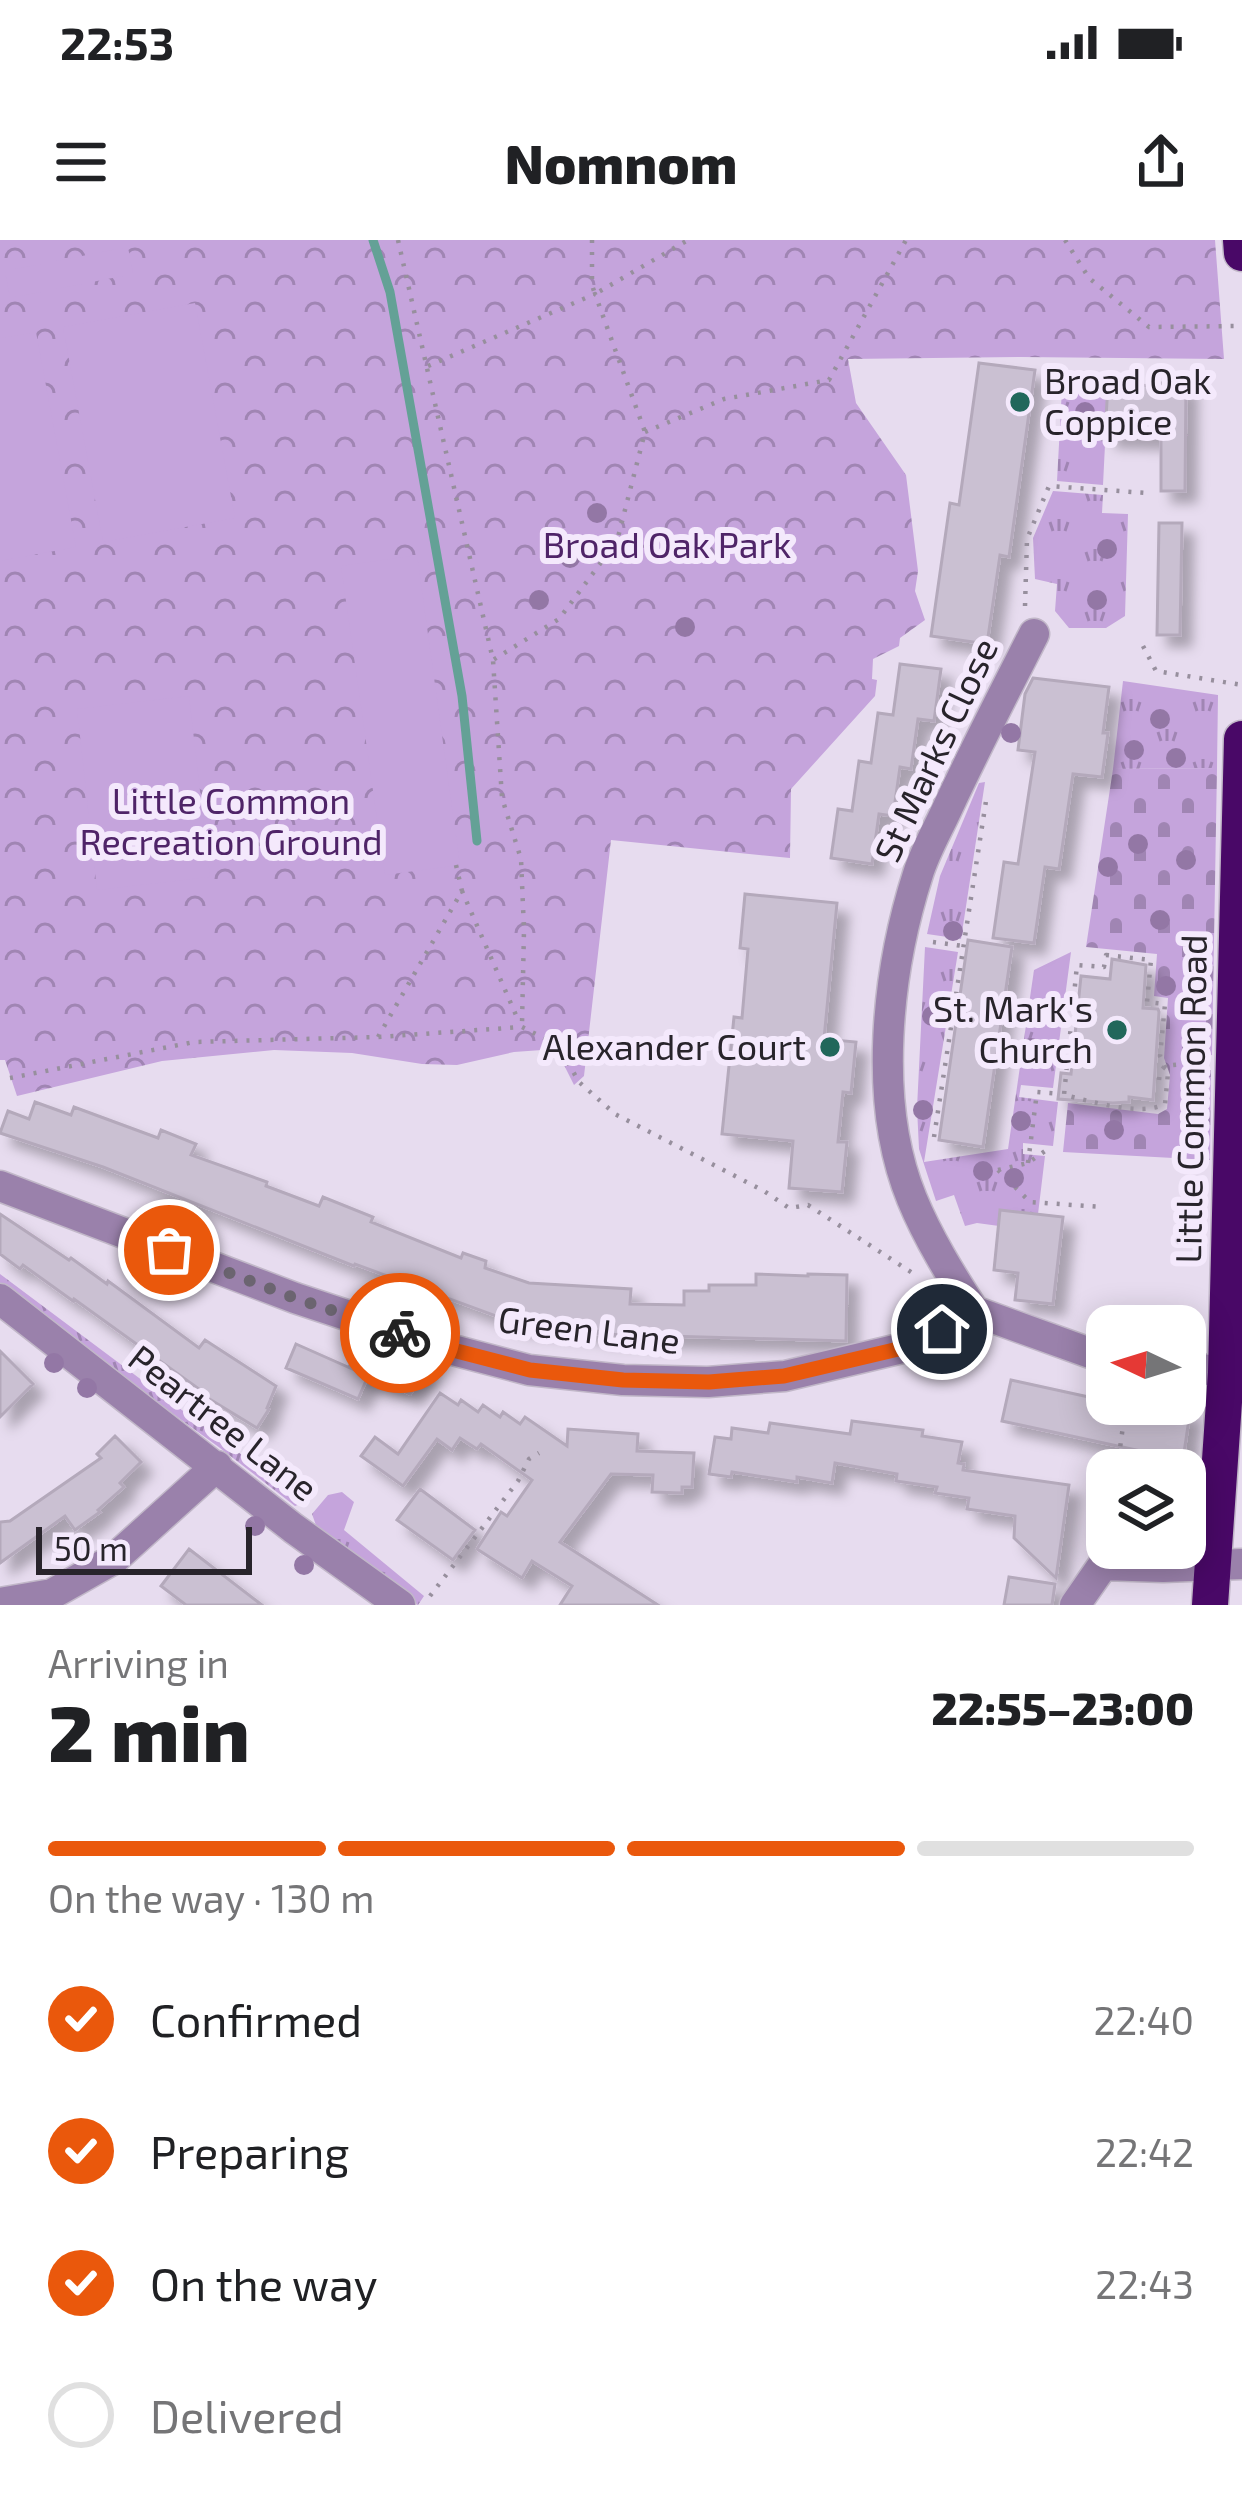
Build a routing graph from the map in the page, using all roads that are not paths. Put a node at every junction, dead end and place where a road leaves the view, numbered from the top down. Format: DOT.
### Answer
graph roads {
  1 [pos="1241,240"];
  2 [pos="1242,253"];
  3 [pos="1034,634"];
  4 [pos="1242,739"];
  5 [pos="0,1186"];
  6 [pos="0,1298"];
  7 [pos="974,1311"];
  8 [pos="1086,1352"];
  9 [pos="1206,1369"];
  10 [pos="1226,1372"];
  11 [pos="217,1466"];
  12 [pos="1227,1565"];
  13 [pos="414,1601"];
  14 [pos="0,1603"];
  15 [pos="1075,1605"];
  16 [pos="1210,1605"];
  1 -- 2 [label="highway"];
  3 -- 7 [label="street, St Marks Close"];
  4 -- 10 [label="highway, Little Common Road"];
  5 -- 7 [label="street, Green Lane"];
  6 -- 11 [label="street, Peartree Lane"];
  7 -- 8 [label="street"];
  9 -- 10 [label="street"];
  10 -- 12 [label="highway, Little Common Road"];
  11 -- 13 [label="street, Peartree Lane"];
  11 -- 14 [label="street"];
  12 -- 15 [label="street"];
  12 -- 16 [label="highway, Little Common Road"];
}
